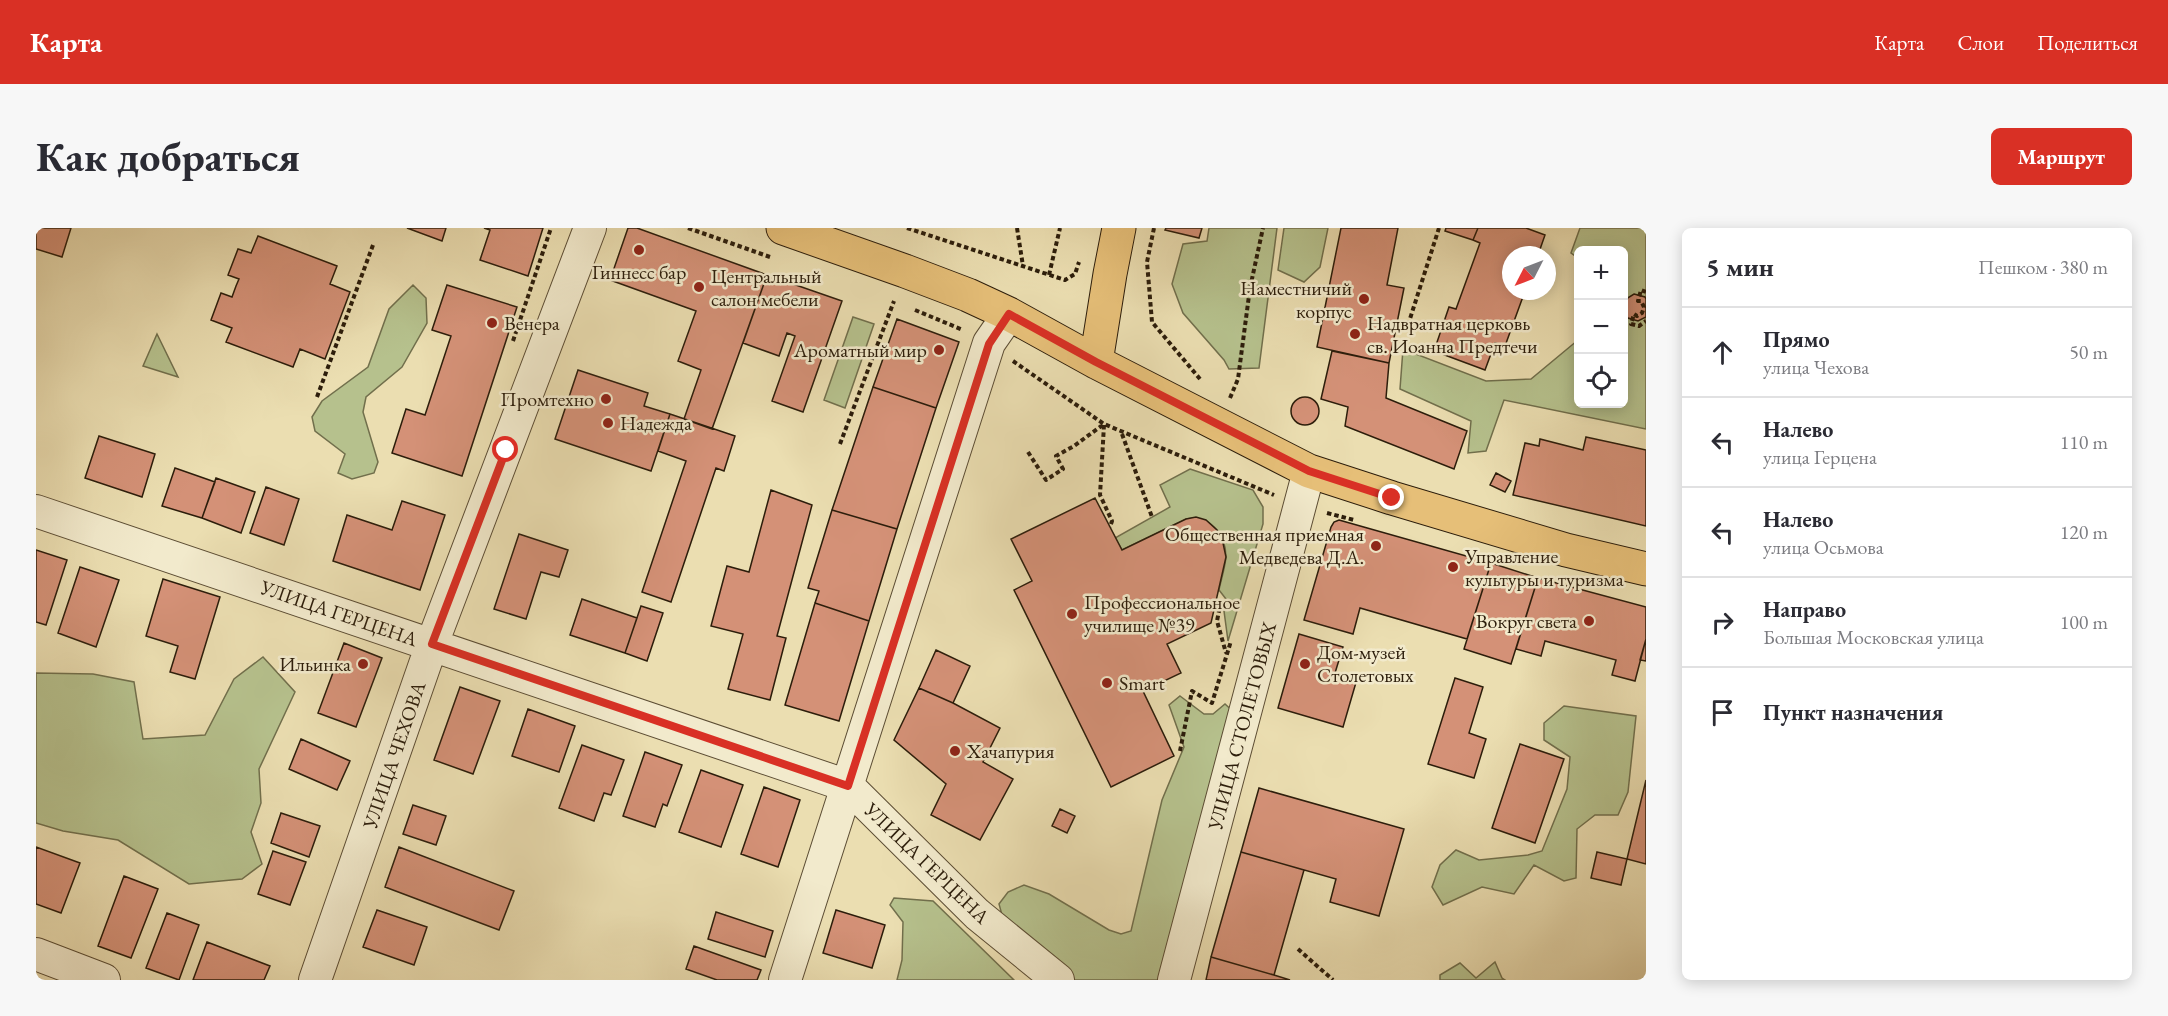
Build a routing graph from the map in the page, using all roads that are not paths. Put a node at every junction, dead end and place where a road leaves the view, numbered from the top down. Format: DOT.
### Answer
graph roads {
  1 [pos="590,228"];
  2 [pos="783,228"];
  3 [pos="1119,228"];
  4 [pos="1009,314"];
  5 [pos="1096,362"];
  6 [pos="1309,471"];
  7 [pos="36,511"];
  8 [pos="1646,569"];
  9 [pos="432,644"];
  10 [pos="848,786"];
  11 [pos="36,954"];
  12 [pos="104,980"];
  13 [pos="315,980"];
  14 [pos="785,980"];
  15 [pos="1058,980"];
  16 [pos="1174,980"];
  1 -- 9 [label="street, УЛИЦА ЧЕХОВА"];
  2 -- 4 [label="main road"];
  3 -- 5 [label="main road"];
  4 -- 5 [label="main road"];
  4 -- 10 [label="street"];
  5 -- 6 [label="main road"];
  6 -- 8 [label="main road"];
  6 -- 16 [label="street, УЛИЦА СТОЛЕТОВЫХ"];
  7 -- 9 [label="street, УЛИЦА ГЕРЦЕНА"];
  9 -- 10 [label="street, УЛИЦА ГЕРЦЕНА"];
  9 -- 13 [label="street, УЛИЦА ЧЕХОВА"];
  10 -- 14 [label="street"];
  10 -- 15 [label="street, УЛИЦА ГЕРЦЕНА"];
  11 -- 12 [label="street"];
}
